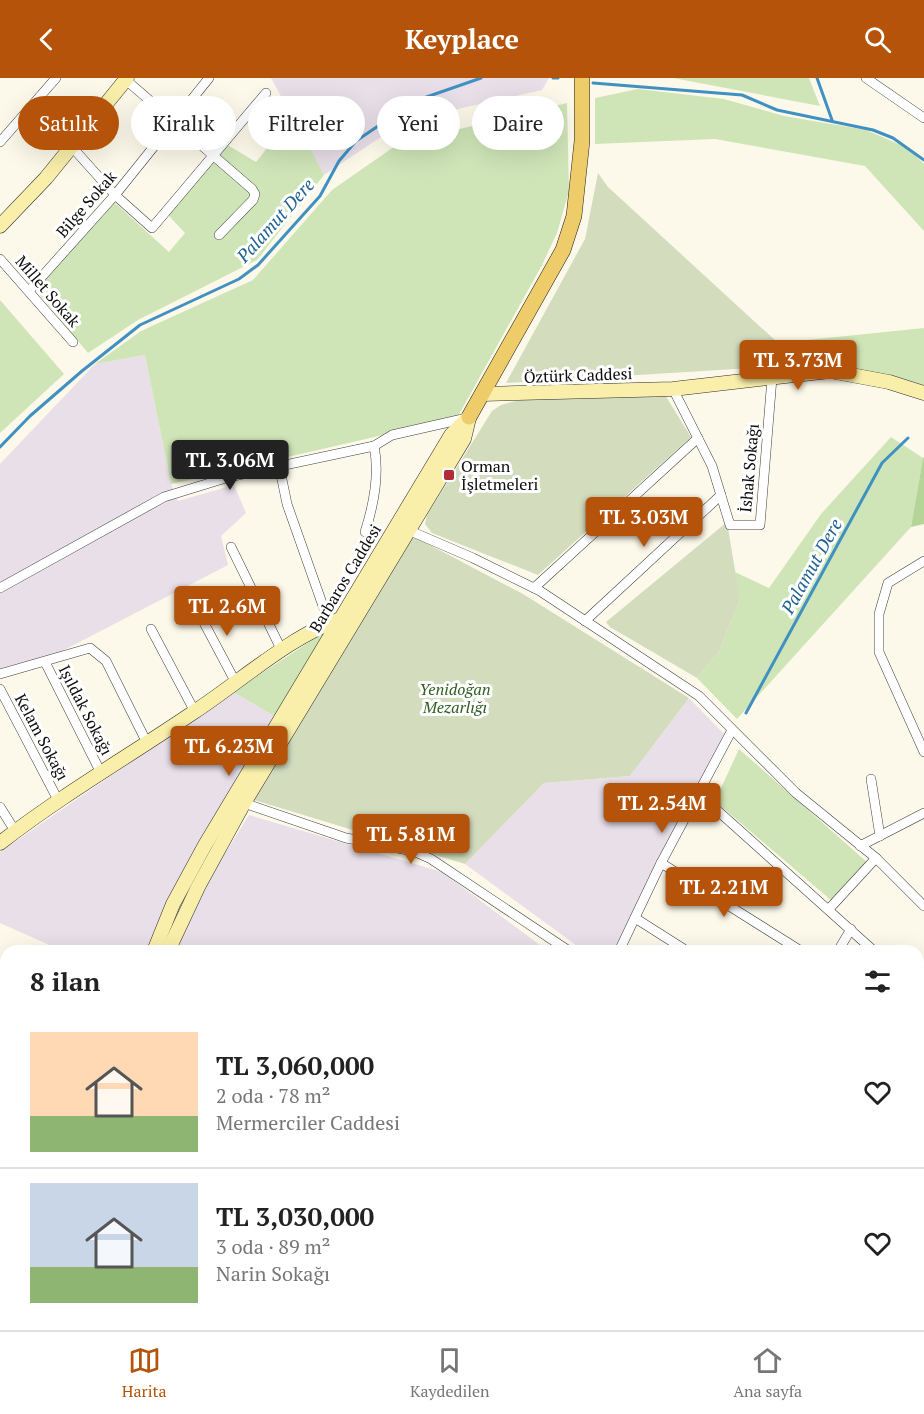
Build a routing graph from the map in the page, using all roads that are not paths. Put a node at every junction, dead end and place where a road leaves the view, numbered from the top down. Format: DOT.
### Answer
graph roads {
  1 [pos="56,78"];
  2 [pos="209,78"];
  3 [pos="572,78"];
  4 [pos="582,78"];
  5 [pos="866,78"];
  6 [pos="126,79"];
  7 [pos="879,82"];
  8 [pos="266,93"];
  9 [pos="112,96"];
  10 [pos="146,96"];
  11 [pos="195,96"];
  12 [pos="924,118"];
  13 [pos="582,124"];
  14 [pos="0,142"];
  15 [pos="69,150"];
  16 [pos="75,150"];
  17 [pos="151,150"];
  18 [pos="206,150"];
  19 [pos="213,156"];
  20 [pos="115,195"];
  21 [pos="0,226"];
  22 [pos="219,235"];
  23 [pos="0,259"];
  24 [pos="28,291"];
  25 [pos="73,342"];
  26 [pos="772,378"];
  27 [pos="673,389"];
  28 [pos="924,393"];
  29 [pos="483,394"];
  30 [pos="469,417"];
  31 [pos="698,438"];
  32 [pos="374,446"];
  33 [pos="279,465"];
  34 [pos="721,495"];
  35 [pos="404,526"];
  36 [pos="364,532"];
  37 [pos="231,547"];
  38 [pos="924,561"];
  39 [pos="0,588"];
  40 [pos="534,588"];
  41 [pos="194,604"];
  42 [pos="585,621"];
  43 [pos="340,622"];
  44 [pos="151,629"];
  45 [pos="282,651"];
  46 [pos="45,662"];
  47 [pos="0,674"];
  48 [pos="236,683"];
  49 [pos="0,689"];
  50 [pos="195,712"];
  51 [pos="732,730"];
  52 [pos="147,743"];
  53 [pos="924,752"];
  54 [pos="101,773"];
  55 [pos="871,779"];
  56 [pos="699,794"];
  57 [pos="58,800"];
  58 [pos="244,803"];
  59 [pos="0,807"];
  60 [pos="924,813"];
  61 [pos="15,831"];
  62 [pos="880,836"];
  63 [pos="0,843"];
  64 [pos="860,846"];
  65 [pos="876,858"];
  66 [pos="662,863"];
  67 [pos="924,906"];
  68 [pos="829,909"];
  69 [pos="635,918"];
  70 [pos="851,929"];
  71 [pos="156,945"];
  72 [pos="171,945"];
  73 [pos="560,945"];
  74 [pos="622,945"];
  75 [pos="678,945"];
  76 [pos="792,945"];
  77 [pos="842,945"];
  78 [pos="868,945"];
  1 -- 14 [label="street"];
  2 -- 11 [label="street, Bilge Sokak"];
  3 -- 13 [label="main road, Barbaros Caddesi"];
  4 -- 13 [label="main road, Barbaros Caddesi"];
  5 -- 7 [label="street"];
  6 -- 9 [label="main road"];
  6 -- 10 [label="street"];
  7 -- 12 [label="street"];
  8 -- 19 [label="street"];
  13 -- 29 [label="main road, Barbaros Caddesi"];
  15 -- 21 [label="main road"];
  16 -- 20 [label="street"];
  17 -- 20 [label="street, Bilge Sokak"];
  18 -- 19 [label="street"];
  19 -- 20 [label="street"];
  19 -- 22 [label="street"];
  20 -- 24 [label="street, Bilge Sokak"];
  23 -- 24 [label="street, Millet Sokak"];
  24 -- 25 [label="street, Millet Sokak"];
  26 -- 27 [label="main road, Öztürk Caddesi"];
  26 -- 28 [label="main road, Öztürk Caddesi"];
  26 -- 34 [label="street, İshak Sokağı"];
  27 -- 29 [label="main road, Öztürk Caddesi"];
  27 -- 31 [label="street"];
  29 -- 30 [label="main road, Barbaros Caddesi"];
  30 -- 32 [label="street"];
  30 -- 35 [label="main road, Barbaros Caddesi"];
  31 -- 34 [label="street"];
  31 -- 40 [label="street"];
  32 -- 33 [label="street"];
  32 -- 36 [label="street"];
  33 -- 39 [label="street"];
  33 -- 43 [label="street"];
  34 -- 42 [label="street"];
  35 -- 40 [label="street"];
  35 -- 43 [label="main road, Barbaros Caddesi"];
  37 -- 45 [label="street"];
  38 -- 53 [label="street"];
  40 -- 42 [label="street"];
  41 -- 48 [label="street"];
  42 -- 51 [label="street"];
  43 -- 45 [label="main road"];
  43 -- 58 [label="main road, Barbaros Caddesi"];
  43 -- 71 [label="main road, Barbaros Caddesi"];
  44 -- 50 [label="street"];
  45 -- 48 [label="main road"];
  46 -- 47 [label="street"];
  46 -- 52 [label="street"];
  46 -- 54 [label="street, Işıldak Sokağı"];
  48 -- 50 [label="main road"];
  49 -- 57 [label="street, Kelam Sokağı"];
  50 -- 52 [label="main road"];
  51 -- 56 [label="street"];
  51 -- 64 [label="street"];
  52 -- 54 [label="main road"];
  54 -- 57 [label="main road"];
  55 -- 62 [label="street"];
  56 -- 66 [label="street"];
  56 -- 68 [label="street"];
  57 -- 61 [label="main road"];
  58 -- 72 [label="main road, Barbaros Caddesi"];
  58 -- 73 [label="street"];
  59 -- 61 [label="street"];
  60 -- 62 [label="street"];
  61 -- 63 [label="main road"];
  62 -- 64 [label="street"];
  64 -- 65 [label="street"];
  65 -- 67 [label="street"];
  65 -- 68 [label="street"];
  66 -- 69 [label="street"];
  66 -- 76 [label="street"];
  68 -- 70 [label="street"];
  69 -- 74 [label="street"];
  69 -- 75 [label="street"];
  70 -- 77 [label="street"];
  70 -- 78 [label="street"];
}
